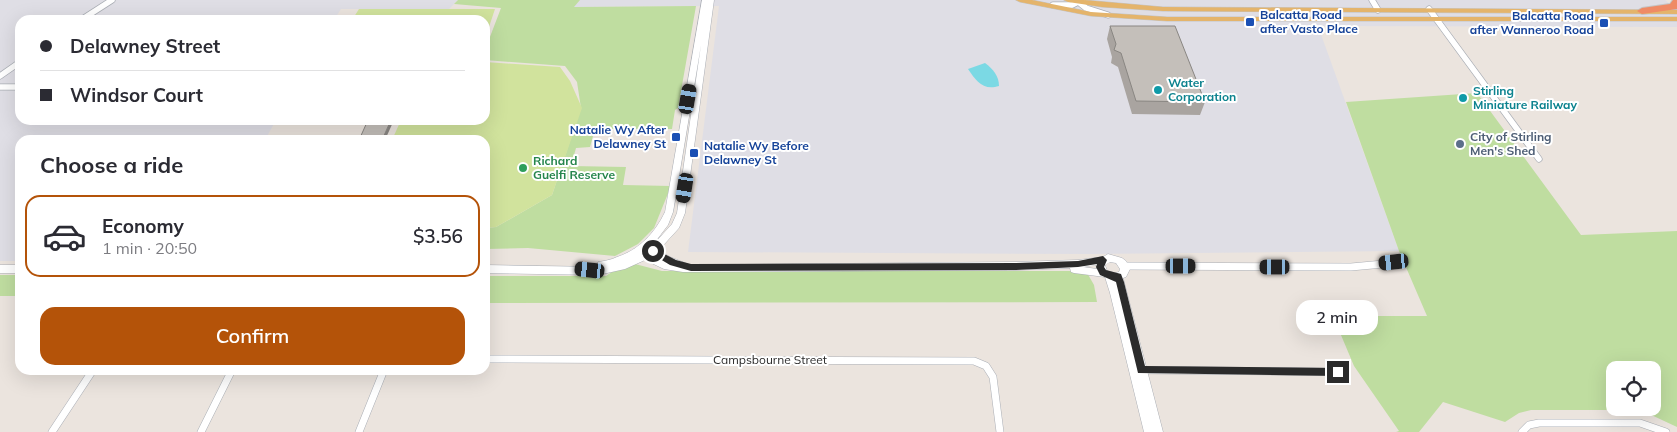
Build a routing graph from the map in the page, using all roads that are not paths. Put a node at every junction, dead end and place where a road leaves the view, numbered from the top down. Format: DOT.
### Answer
graph roads {
  1 [pos="112,0"];
  2 [pos="704,0"];
  3 [pos="711,0"];
  4 [pos="1020,0"];
  5 [pos="1068,0"];
  6 [pos="1372,0"];
  7 [pos="1079,1"];
  8 [pos="1677,1"];
  9 [pos="1044,5"];
  10 [pos="1429,9"];
  11 [pos="1378,10"];
  12 [pos="1642,11"];
  13 [pos="1677,12"];
  14 [pos="89,15"];
  15 [pos="1112,16"];
  16 [pos="1436,19"];
  17 [pos="1677,19"];
  18 [pos="15,66"];
  19 [pos="0,76"];
  20 [pos="0,87"];
  21 [pos="15,87"];
  22 [pos="1539,159"];
  23 [pos="646,251"];
  24 [pos="1103,260"];
  25 [pos="1394,262"];
  26 [pos="1016,266"];
  27 [pos="1124,266"];
  28 [pos="0,269"];
  29 [pos="15,269"];
  30 [pos="490,269"];
  31 [pos="1110,275"];
  32 [pos="490,358"];
  33 [pos="1138,370"];
  34 [pos="1338,372"];
  35 [pos="90,375"];
  36 [pos="230,375"];
  37 [pos="382,375"];
  38 [pos="52,432"];
  39 [pos="201,432"];
  40 [pos="359,432"];
  41 [pos="1000,432"];
  42 [pos="1149,432"];
  43 [pos="1158,432"];
  44 [pos="1522,432"];
  45 [pos="1666,432"];
  1 -- 14 [label="street"];
  2 -- 23 [label="street"];
  3 -- 23 [label="street"];
  4 -- 9 [label="main road"];
  5 -- 7 [label="main road"];
  6 -- 11 [label="street"];
  7 -- 9 [label="street"];
  7 -- 11 [label="main road"];
  7 -- 15 [label="street"];
  8 -- 12 [label="highway"];
  9 -- 15 [label="main road"];
  10 -- 11 [label="main road"];
  10 -- 12 [label="main road"];
  10 -- 16 [label="street"];
  12 -- 13 [label="main road"];
  15 -- 16 [label="main road"];
  16 -- 17 [label="main road"];
  16 -- 22 [label="street"];
  18 -- 19 [label="street"];
  20 -- 21 [label="street"];
  23 -- 26 [label="street"];
  23 -- 30 [label="street"];
  24 -- 26 [label="street"];
  24 -- 27 [label="street"];
  24 -- 31 [label="street"];
  25 -- 27 [label="street"];
  26 -- 31 [label="street"];
  27 -- 31 [label="street"];
  28 -- 29 [label="street"];
  31 -- 33 [label="street"];
  32 -- 41 [label="street, Campsbourne Street"];
  33 -- 34 [label="street"];
  33 -- 42 [label="street"];
  33 -- 43 [label="street"];
  35 -- 38 [label="street"];
  36 -- 39 [label="street"];
  37 -- 40 [label="street"];
  44 -- 45 [label="street"];
}
